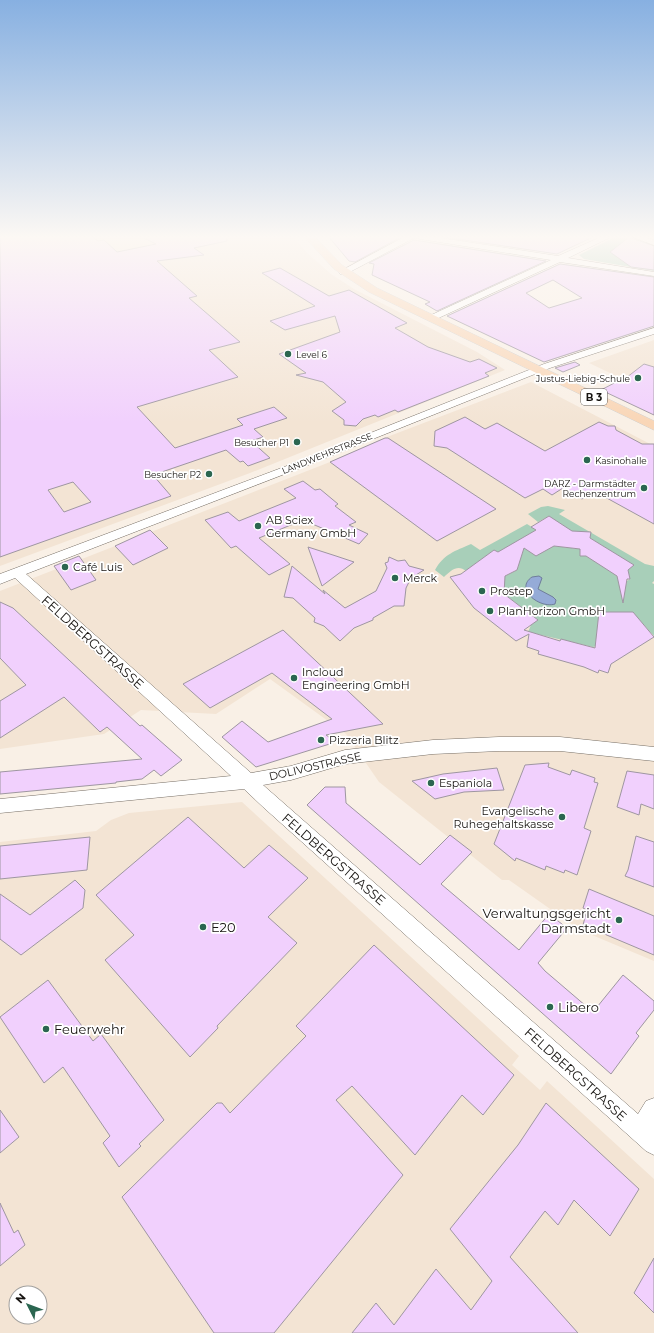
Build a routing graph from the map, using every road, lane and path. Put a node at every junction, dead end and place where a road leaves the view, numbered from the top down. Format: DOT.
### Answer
graph roads {
  1 [pos="391,298"];
  2 [pos="475,298"];
  3 [pos="432,318"];
  4 [pos="654,331"];
  5 [pos="538,370"];
  6 [pos="653,426"];
  7 [pos="16,572"];
  8 [pos="0,579"];
  9 [pos="654,754"];
  10 [pos="248,781"];
  11 [pos="0,806"];
  12 [pos="654,1109"];
  13 [pos="647,1137"];
  1 -- 3 [label="main road, B 3"];
  2 -- 3 [label="street"];
  3 -- 5 [label="main road, B 3"];
  4 -- 5 [label="street, LANDWEHRSTRASSE"];
  5 -- 6 [label="main road, B 3"];
  5 -- 7 [label="street, LANDWEHRSTRASSE"];
  7 -- 8 [label="street, LANDWEHRSTRASSE"];
  7 -- 10 [label="street, FELDBERGSTRASSE"];
  9 -- 10 [label="street, DOLIVOSTRASSE"];
  10 -- 11 [label="street, DOLIVOSTRASSE"];
  10 -- 13 [label="street, FELDBERGSTRASSE"];
  12 -- 13 [label="street"];
}
